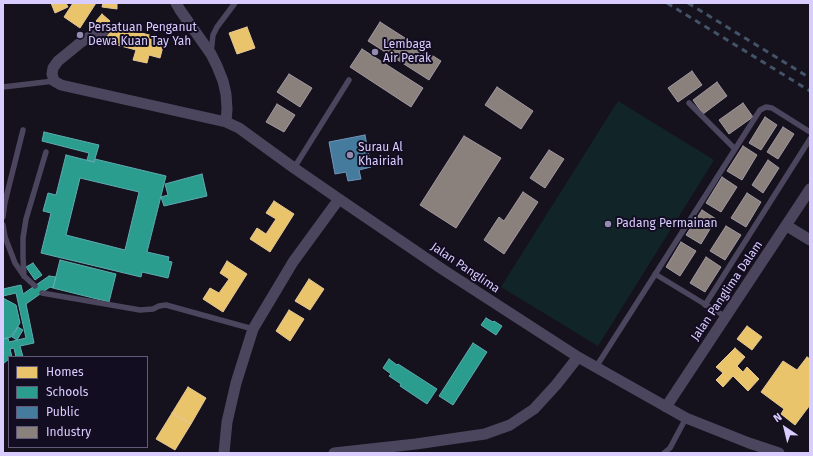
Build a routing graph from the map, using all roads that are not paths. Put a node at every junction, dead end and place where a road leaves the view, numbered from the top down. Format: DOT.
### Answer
graph roads {
  1 [pos="176,3"];
  2 [pos="234,3"];
  3 [pos="104,31"];
  4 [pos="211,54"];
  5 [pos="349,80"];
  6 [pos="54,81"];
  7 [pos="3,87"];
  8 [pos="689,103"];
  9 [pos="226,122"];
  10 [pos="23,130"];
  11 [pos="810,132"];
  12 [pos="810,139"];
  13 [pos="736,149"];
  14 [pos="46,152"];
  15 [pos="294,168"];
  16 [pos="810,189"];
  17 [pos="339,199"];
  18 [pos="3,217"];
  19 [pos="3,226"];
  20 [pos="787,226"];
  21 [pos="810,240"];
  22 [pos="655,274"];
  23 [pos="24,276"];
  24 [pos="35,286"];
  25 [pos="42,293"];
  26 [pos="705,304"];
  27 [pos="726,317"];
  28 [pos="253,329"];
  29 [pos="578,357"];
  30 [pos="595,367"];
  31 [pos="666,407"];
  32 [pos="686,418"];
  33 [pos="224,453"];
  34 [pos="334,453"];
  35 [pos="664,453"];
  36 [pos="779,453"];
  1 -- 4 [label="street"];
  2 -- 4 [label="lane"];
  3 -- 6 [label="street"];
  4 -- 9 [label="street"];
  5 -- 15 [label="lane"];
  6 -- 7 [label="lane"];
  6 -- 9 [label="street, Jalan Panglima"];
  8 -- 13 [label="lane"];
  9 -- 15 [label="street, Jalan Panglima"];
  10 -- 18 [label="lane"];
  11 -- 13 [label="lane"];
  12 -- 26 [label="lane"];
  13 -- 22 [label="lane"];
  14 -- 23 [label="lane"];
  15 -- 17 [label="street, Jalan Panglima"];
  16 -- 20 [label="street, Jalan Panglima Dalam"];
  17 -- 28 [label="street"];
  17 -- 29 [label="street, Jalan Panglima"];
  19 -- 23 [label="lane"];
  20 -- 21 [label="street"];
  20 -- 27 [label="street, Jalan Panglima Dalam"];
  22 -- 26 [label="lane"];
  22 -- 30 [label="lane"];
  23 -- 24 [label="lane"];
  25 -- 28 [label="lane"];
  26 -- 27 [label="lane"];
  27 -- 31 [label="street, Jalan Panglima Dalam"];
  28 -- 33 [label="street"];
  29 -- 30 [label="street, Jalan Panglima"];
  29 -- 34 [label="street"];
  30 -- 31 [label="street, Jalan Panglima"];
  31 -- 32 [label="street, Jalan Panglima"];
  32 -- 35 [label="lane"];
  32 -- 36 [label="street, Jalan Panglima"];
}
